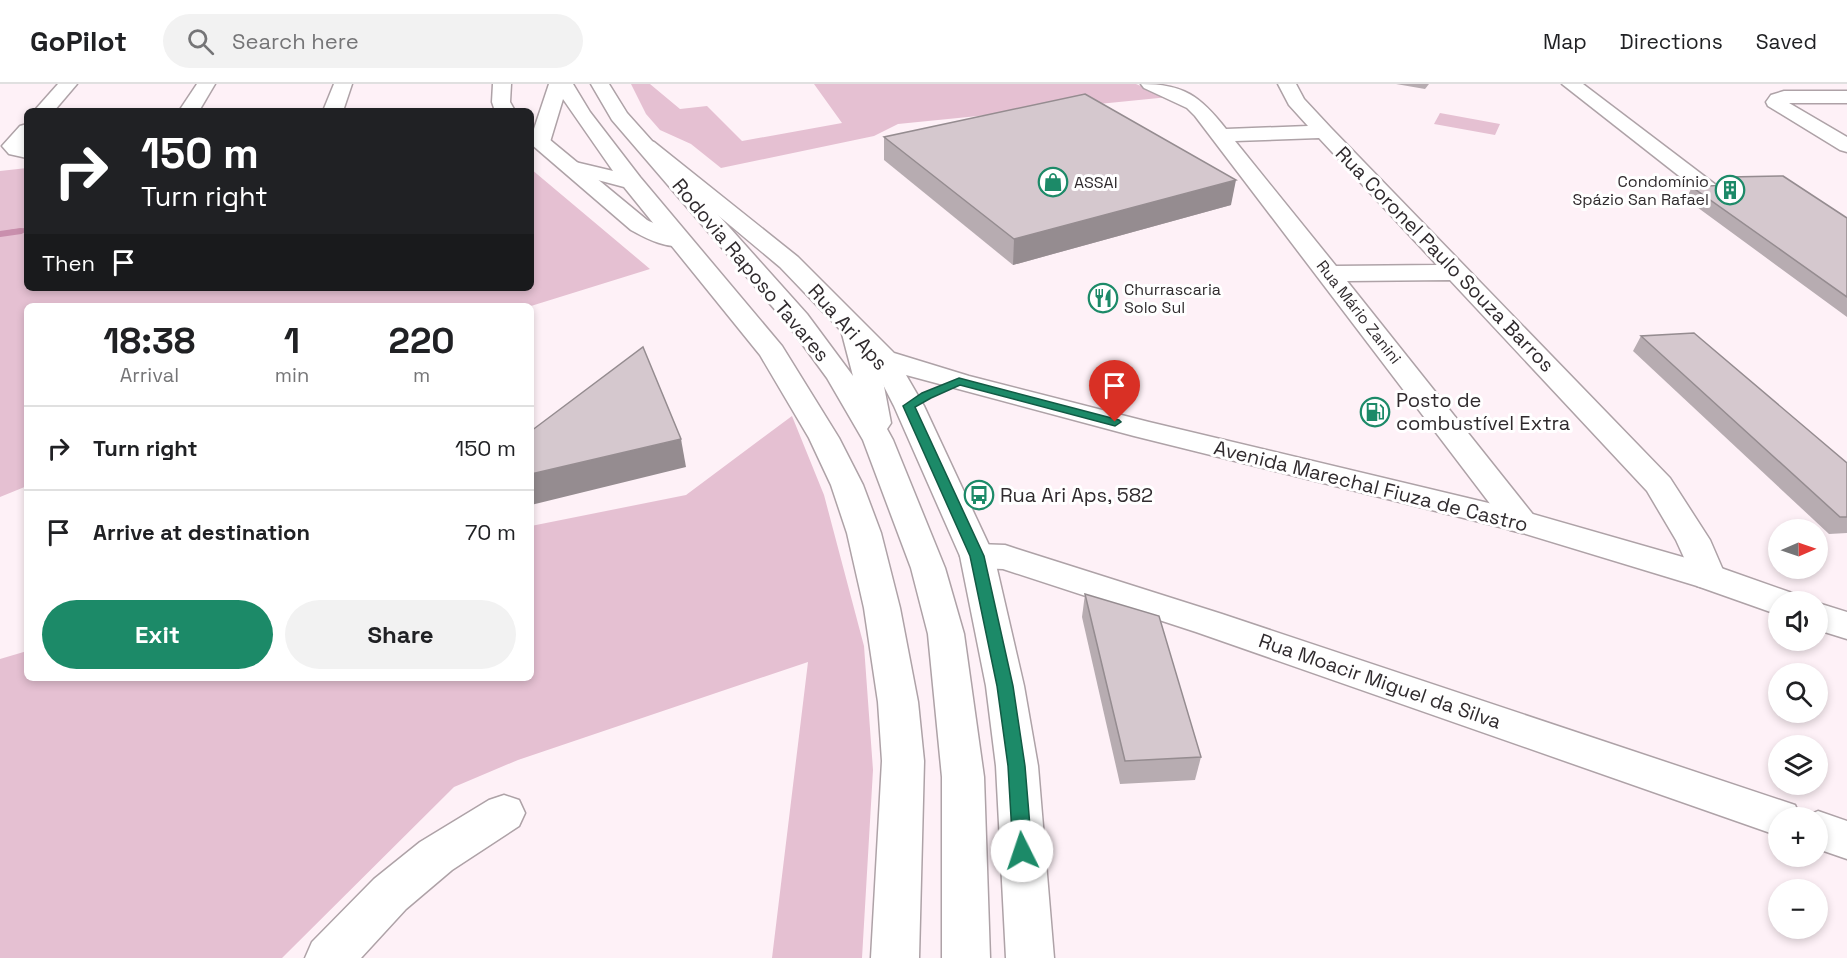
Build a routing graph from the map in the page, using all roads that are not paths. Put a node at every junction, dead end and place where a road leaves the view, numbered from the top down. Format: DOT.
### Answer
graph roads {
  1 [pos="68,84"];
  2 [pos="206,84"];
  3 [pos="343,84"];
  4 [pos="502,84"];
  5 [pos="558,84"];
  6 [pos="564,84"];
  7 [pos="600,84"];
  8 [pos="1150,84"];
  9 [pos="1287,84"];
  10 [pos="1571,84"];
  11 [pos="1847,97"];
  12 [pos="47,108"];
  13 [pos="191,108"];
  14 [pos="334,108"];
  15 [pos="504,108"];
  16 [pos="1324,132"];
  17 [pos="24,133"];
  18 [pos="1220,135"];
  19 [pos="536,138"];
  20 [pos="643,144"];
  21 [pos="1847,146"];
  22 [pos="24,151"];
  23 [pos="571,167"];
  24 [pos="632,182"];
  25 [pos="1705,184"];
  26 [pos="679,240"];
  27 [pos="1458,272"];
  28 [pos="1329,274"];
  29 [pos="854,330"];
  30 [pos="884,359"];
  31 [pos="959,382"];
  32 [pos="909,406"];
  33 [pos="878,440"];
  34 [pos="1522,522"];
  35 [pos="977,556"];
  36 [pos="1709,577"];
  37 [pos="1768,598"];
  38 [pos="1828,619"];
  39 [pos="1847,626"];
  40 [pos="504,813"];
  41 [pos="1768,814"];
  42 [pos="1828,833"];
  43 [pos="1847,840"];
  44 [pos="329,958"];
  45 [pos="895,958"];
  46 [pos="966,958"];
  47 [pos="1030,958"];
  1 -- 12 [label="main road"];
  2 -- 13 [label="main road"];
  3 -- 14 [label="main road"];
  4 -- 15 [label="main road"];
  5 -- 19 [label="main road"];
  6 -- 24 [label="main road, Rodovia Raposo Tavares"];
  7 -- 20 [label="main road, Rodovia Raposo Tavares"];
  8 -- 18 [label="main road, Rua Mário Zanini"];
  9 -- 16 [label="main road, Rua Coronel Paulo Souza Barros"];
  10 -- 25 [label="main road"];
  11 -- 21 [label="main road"];
  16 -- 18 [label="main road"];
  16 -- 27 [label="main road, Rua Coronel Paulo Souza Barros"];
  17 -- 22 [label="main road"];
  18 -- 28 [label="main road, Rua Mário Zanini"];
  19 -- 23 [label="main road"];
  20 -- 29 [label="main road, Rua Ari Aps"];
  20 -- 33 [label="main road, Rodovia Raposo Tavares"];
  23 -- 24 [label="main road"];
  23 -- 26 [label="main road"];
  24 -- 26 [label="main road, Rodovia Raposo Tavares"];
  26 -- 45 [label="main road, Rodovia Raposo Tavares"];
  27 -- 28 [label="main road"];
  27 -- 36 [label="main road, Rua Coronel Paulo Souza Barros"];
  28 -- 34 [label="main road, Rua Mário Zanini"];
  29 -- 30 [label="main road, Rua Ari Aps"];
  29 -- 33 [label="main road"];
  30 -- 31 [label="main road, Avenida Marechal Fiuza de Castro"];
  30 -- 32 [label="main road, Rua Ari Aps"];
  31 -- 32 [label="main road"];
  31 -- 34 [label="main road, Avenida Marechal Fiuza de Castro"];
  32 -- 35 [label="main road, Rua Ari Aps"];
  33 -- 46 [label="main road, Rodovia Raposo Tavares"];
  34 -- 36 [label="main road, Avenida Marechal Fiuza de Castro"];
  35 -- 41 [label="main road, Rua Moacir Miguel da Silva"];
  35 -- 47 [label="main road, Rua Ari Aps"];
  36 -- 37 [label="main road, Avenida Marechal Fiuza de Castro"];
  38 -- 39 [label="main road"];
  40 -- 44 [label="main road"];
  42 -- 43 [label="main road"];
}
